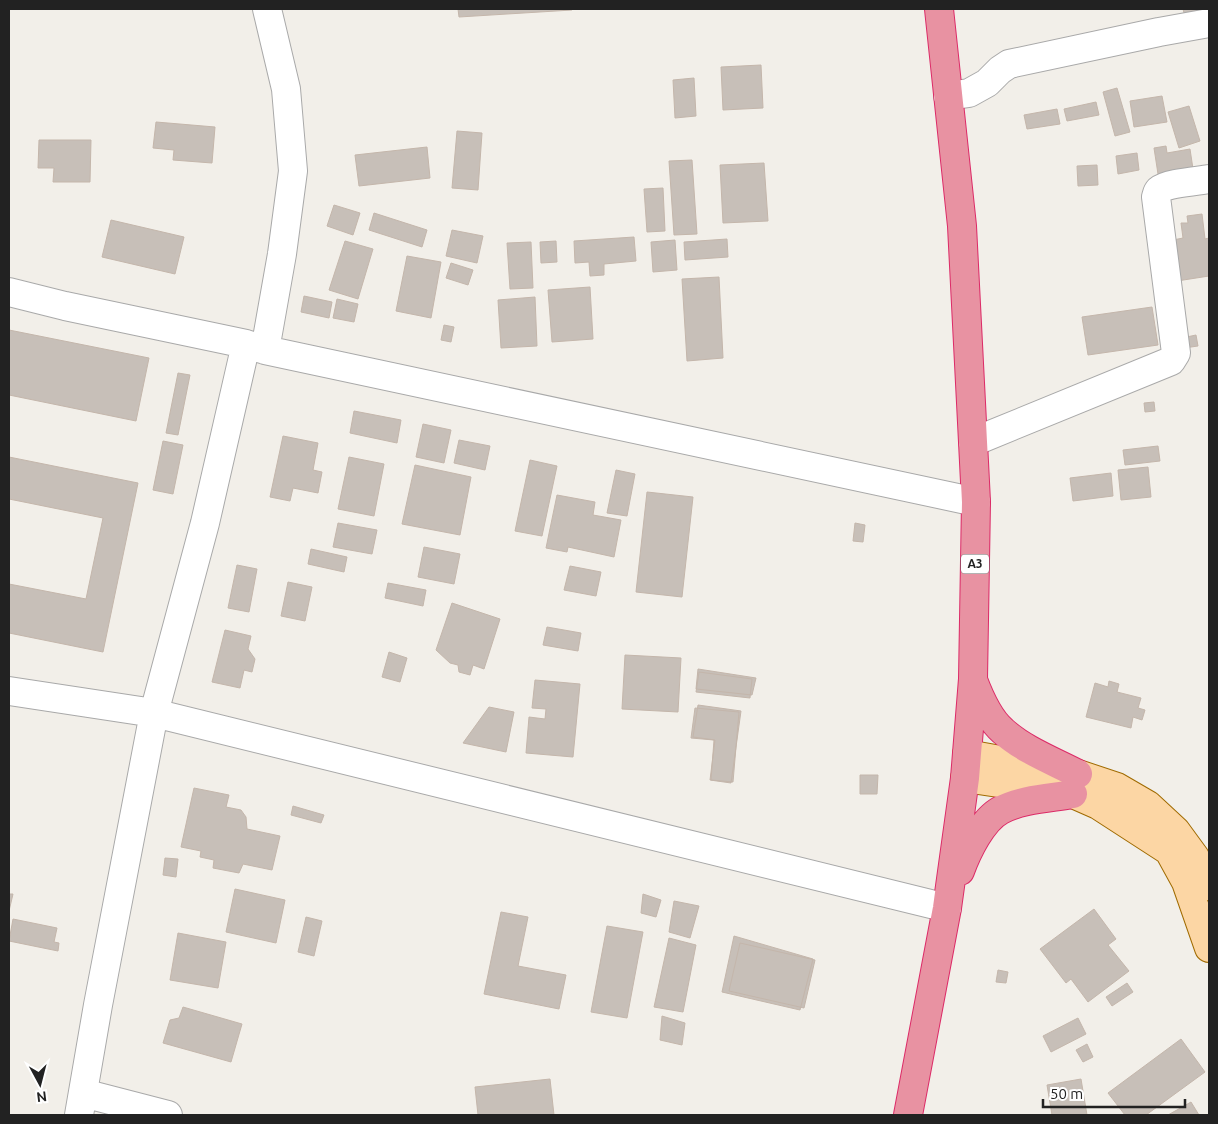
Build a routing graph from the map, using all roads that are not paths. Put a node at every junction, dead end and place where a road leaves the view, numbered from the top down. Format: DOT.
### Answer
graph roads {
  1 [pos="267,9"];
  2 [pos="939,9"];
  3 [pos="1209,23"];
  4 [pos="948,96"];
  5 [pos="1209,179"];
  6 [pos="9,292"];
  7 [pos="255,347"];
  8 [pos="973,442"];
  9 [pos="976,502"];
  10 [pos="972,679"];
  11 [pos="9,692"];
  12 [pos="154,713"];
  13 [pos="966,766"];
  14 [pos="1076,784"];
  15 [pos="1209,886"];
  16 [pos="947,908"];
  17 [pos="1209,948"];
  18 [pos="81,1104"];
  19 [pos="168,1115"];
  20 [pos="908,1115"];
  1 -- 7 [label="street"];
  2 -- 4 [label="highway, A3"];
  3 -- 4 [label="street"];
  4 -- 8 [label="highway, A3"];
  5 -- 8 [label="street"];
  6 -- 7 [label="street"];
  7 -- 9 [label="street"];
  7 -- 12 [label="street"];
  8 -- 9 [label="highway, A3"];
  9 -- 10 [label="highway, A3"];
  10 -- 13 [label="highway, A3"];
  10 -- 14 [label="highway"];
  11 -- 12 [label="street"];
  12 -- 16 [label="street"];
  12 -- 18 [label="street"];
  13 -- 14 [label="main road"];
  13 -- 16 [label="highway, A3"];
  14 -- 15 [label="main road"];
  14 -- 16 [label="highway"];
  14 -- 17 [label="main road"];
  16 -- 20 [label="highway, A3"];
  18 -- 19 [label="street"];
}
